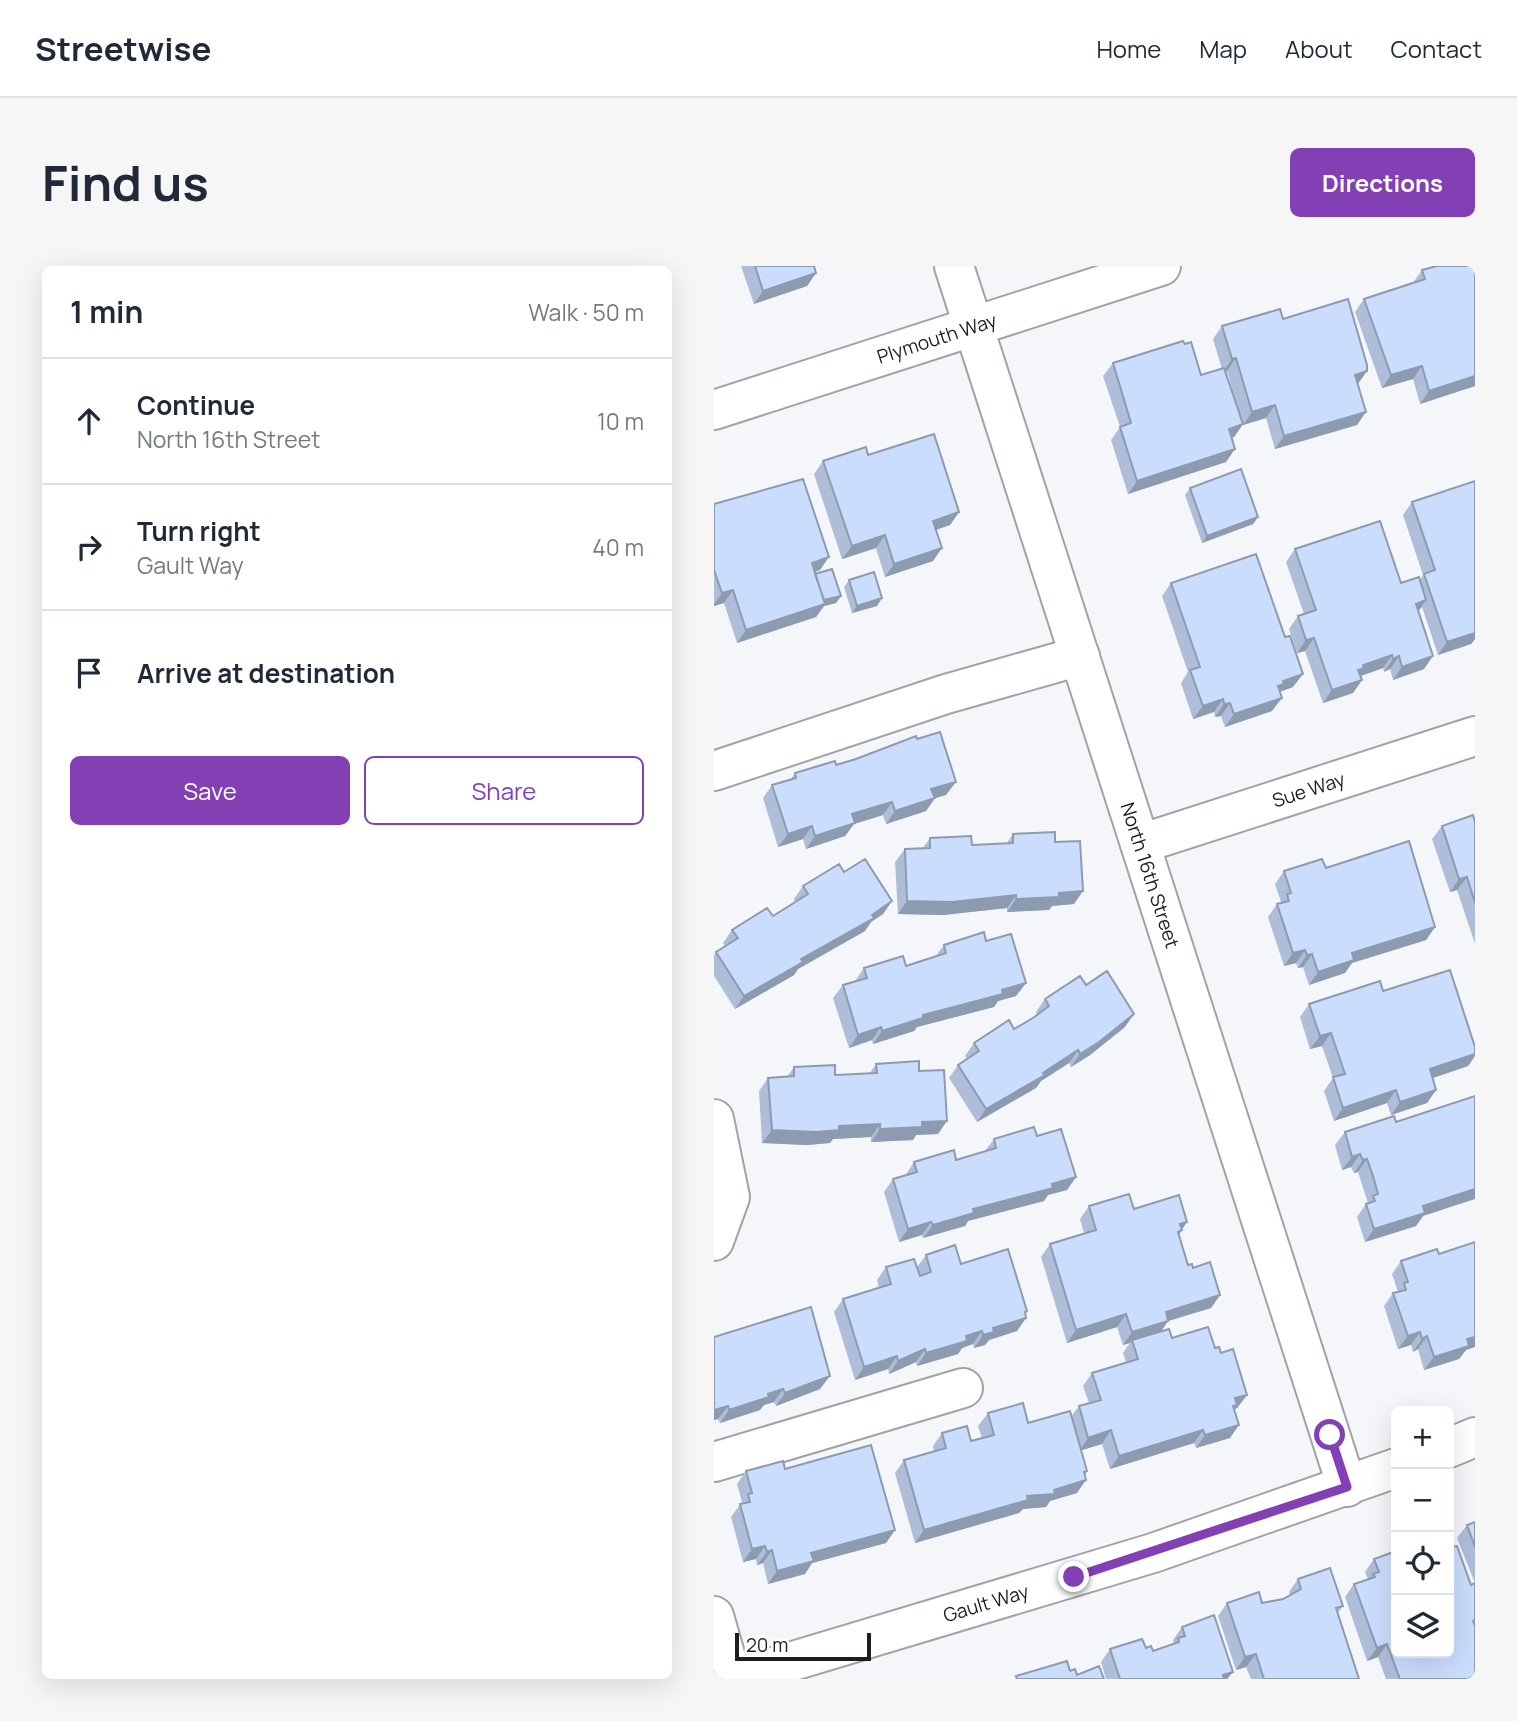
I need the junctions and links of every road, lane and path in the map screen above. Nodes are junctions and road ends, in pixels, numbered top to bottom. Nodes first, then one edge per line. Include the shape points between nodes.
1 (954, 266) edge
2 (1161, 266) edge
3 (974, 327) junction
4 (714, 410) edge
5 (1080, 656) junction
6 (1475, 736) edge
7 (714, 771) edge
8 (1140, 844) junction
9 (714, 1119) edge
10 (714, 1241) edge
11 (963, 1388) dead end
12 (1475, 1437) edge
13 (1454, 1446) edge
14 (714, 1462) edge
15 (1393, 1469) edge
16 (1347, 1487) junction
17 (714, 1616) edge
18 (733, 1679) edge

1 - 3 street, North 16th Street
2 - 3 street, Plymouth Way
3 - 4 street, Plymouth Way
3 - 5 street, North 16th Street
5 - 7 street via 946,694
5 - 8 street, North 16th Street
6 - 8 street, Sue Way
8 - 16 street, North 16th Street
9 - 10 street via 730,1197
11 - 14 street
12 - 13 street
15 - 16 street, Gault Way
16 - 18 street, Gault Way via 1153,1553
17 - 18 street

